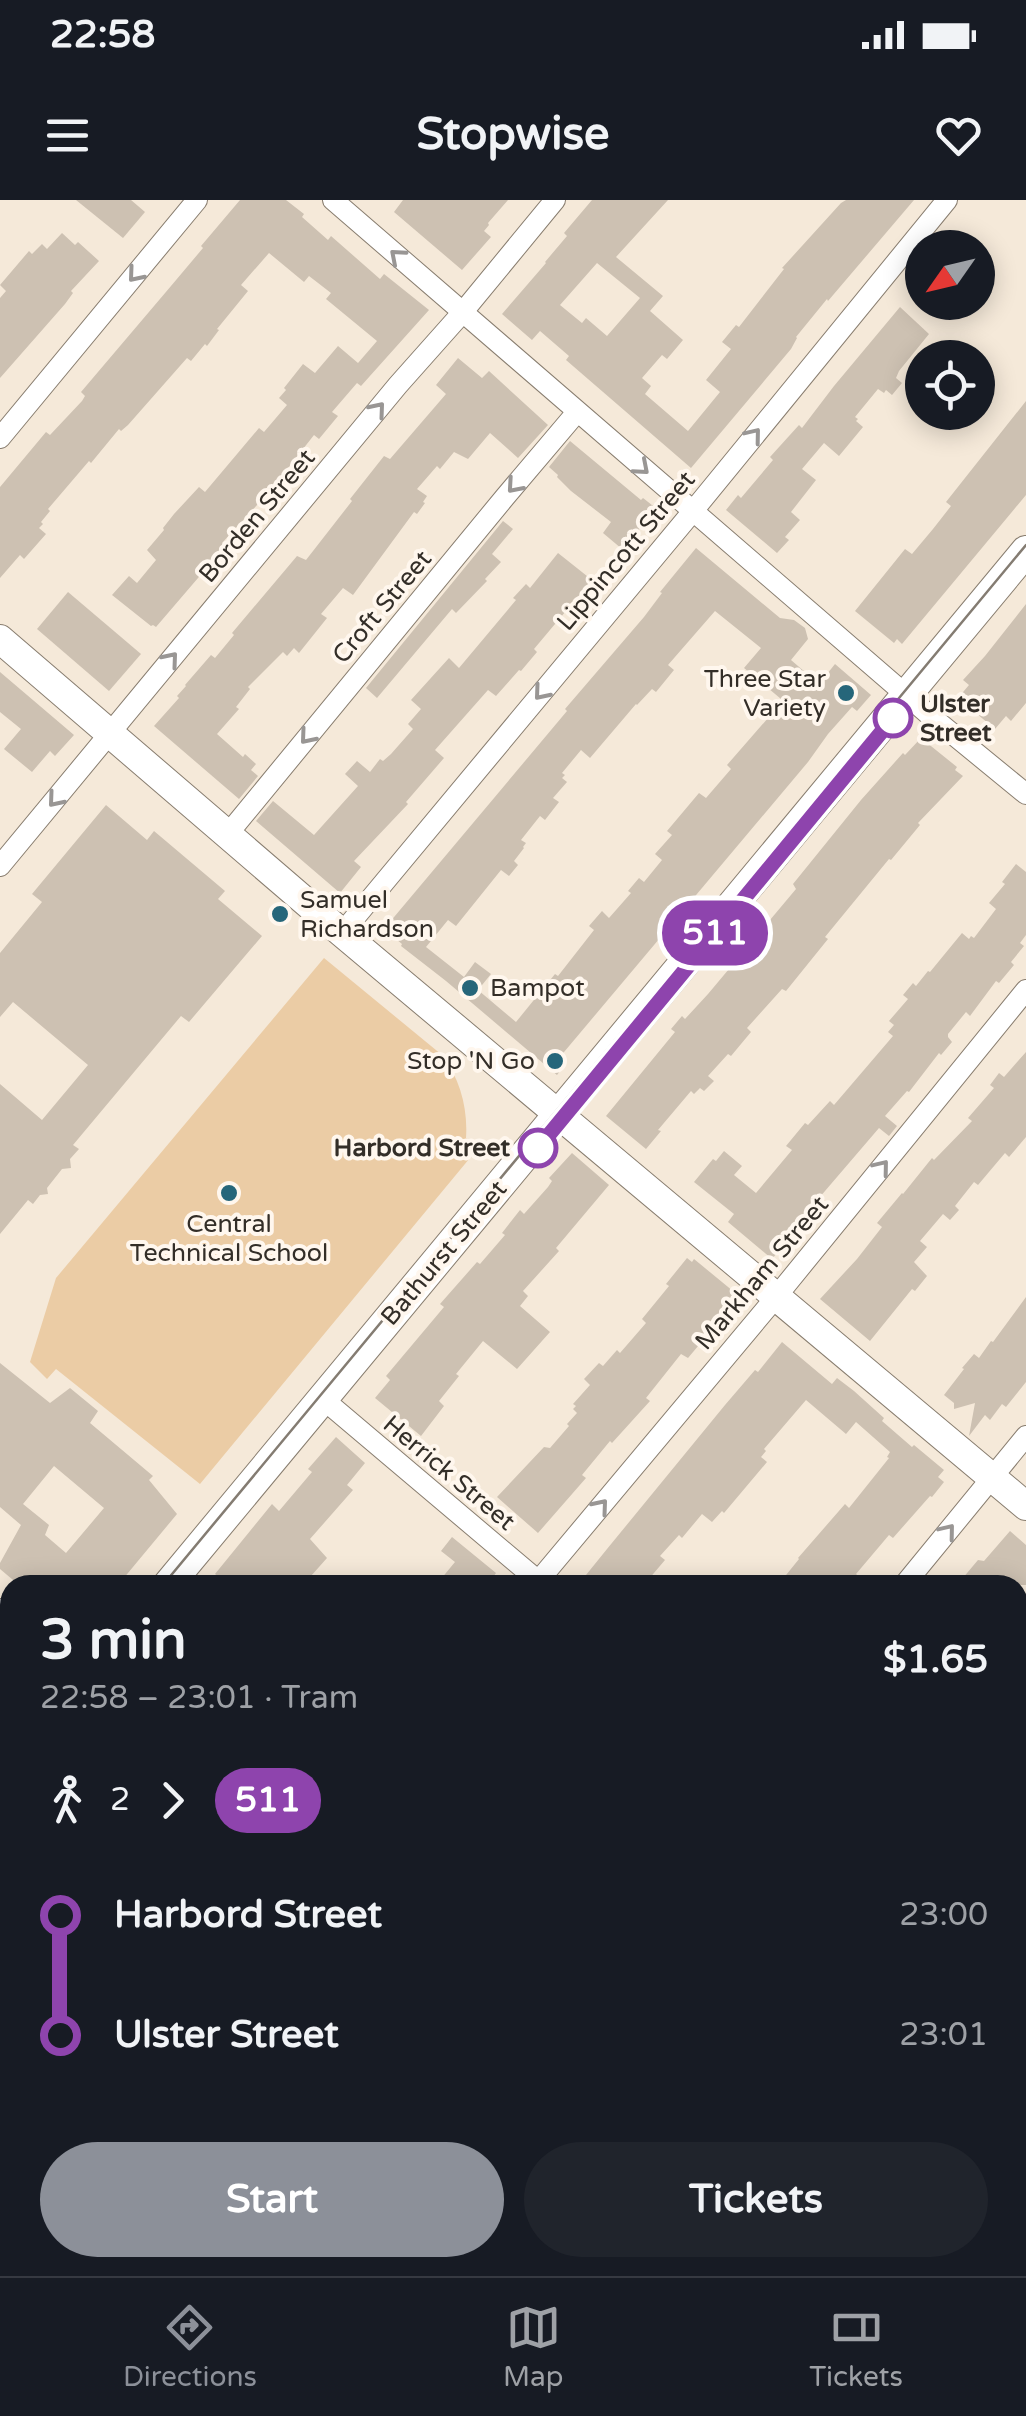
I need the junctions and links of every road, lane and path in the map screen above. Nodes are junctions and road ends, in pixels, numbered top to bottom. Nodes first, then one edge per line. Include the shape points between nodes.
1 (198, 200) edge
2 (333, 200) edge
3 (555, 200) edge
4 (948, 200) edge
5 (462, 313) junction
6 (577, 412) junction
7 (0, 438) edge
8 (693, 511) junction
9 (1026, 551) edge
10 (0, 639) edge
11 (907, 695) junction
12 (110, 735) junction
13 (1026, 794) edge
14 (226, 835) junction
15 (0, 866) edge
16 (342, 933) junction
17 (1026, 990) edge
18 (560, 1115) junction
19 (776, 1297) junction
20 (323, 1398) junction
21 (1026, 1436) edge
22 (992, 1478) junction
23 (1026, 1506) edge
24 (176, 1575) edge
25 (528, 1575) edge
26 (545, 1575) edge
27 (912, 1575) edge

1 -> 7 street
5 -> 2 street
3 - 5 street, Borden Street
8 -> 4 street, Lippincott Street
5 - 6 street
12 -> 5 street, Borden Street
6 -> 8 street
6 -> 14 street, Croft Street
8 - 11 street
8 -> 16 street, Lippincott Street
9 - 11 main road, Bathurst Street
10 - 12 street
11 - 13 street
11 - 18 main road, Bathurst Street
12 - 14 street
12 -> 15 street, Borden Street
14 - 16 street
16 - 18 street
19 -> 17 street, Markham Street
18 - 19 street
18 - 20 main road, Bathurst Street
19 - 22 street
26 -> 19 street, Markham Street
20 - 24 main road, Bathurst Street
20 - 25 street, Herrick Street
21 - 22 street
22 - 23 street
27 -> 22 street

